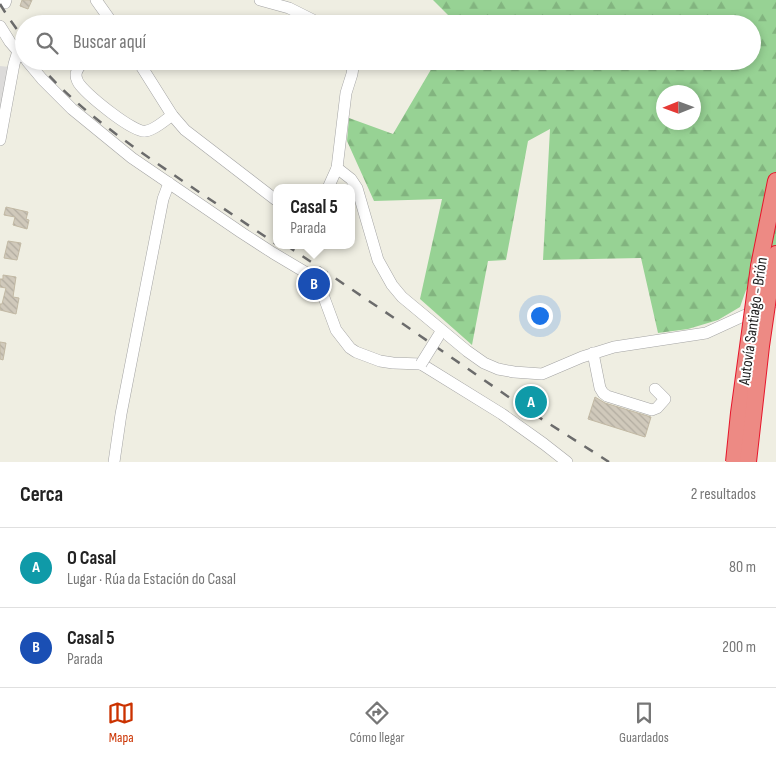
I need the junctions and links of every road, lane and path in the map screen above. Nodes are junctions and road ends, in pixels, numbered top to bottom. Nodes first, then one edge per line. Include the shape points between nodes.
1 (96, 0) edge
2 (260, 0) edge
3 (107, 15) edge
4 (303, 15) edge
5 (0, 26) edge
6 (15, 46) edge
7 (15, 63) edge
8 (34, 70) edge
9 (78, 70) edge
10 (144, 70) edge
11 (353, 70) edge
12 (4, 95) edge
13 (172, 115) junction
14 (0, 140) edge
15 (337, 168) junction
16 (776, 181) edge
17 (170, 183) junction
18 (330, 184) edge
19 (354, 184) edge
20 (355, 185) edge
21 (273, 198) edge
22 (769, 263) edge
23 (776, 301) edge
24 (441, 332) junction
25 (593, 353) junction
26 (420, 364) junction
27 (655, 389) dead end
28 (114, 462) edge
29 (567, 462) edge
30 (734, 462) edge
31 (748, 462) edge

1 - 3 street
2 - 4 street
5 - 6 street
7 - 12 street
8 - 17 street via 72,109 132,158
9 - 13 street via 80,86 140,131 149,131
10 - 13 street
11 - 15 street via 346,93
12 - 14 street
13 - 21 street via 192,135
15 - 18 street
15 - 19 street
16 - 22 highway, Autovía Santiago - Brión
17 - 26 street via 310,275 318,284 336,330 350,348 380,361
17 - 28 street via 163,199
20 - 24 street via 378,260 392,285
22 - 30 highway, Autovía Santiago - Brión, bridge via 739,413
22 - 31 highway, Autovía Santiago - Brión, bridge
23 - 25 street via 706,333
24 - 25 street via 484,363 514,372 542,374
24 - 26 street, bridge
25 - 27 street via 600,388 607,396 652,410 665,399
26 - 29 street via 502,414

